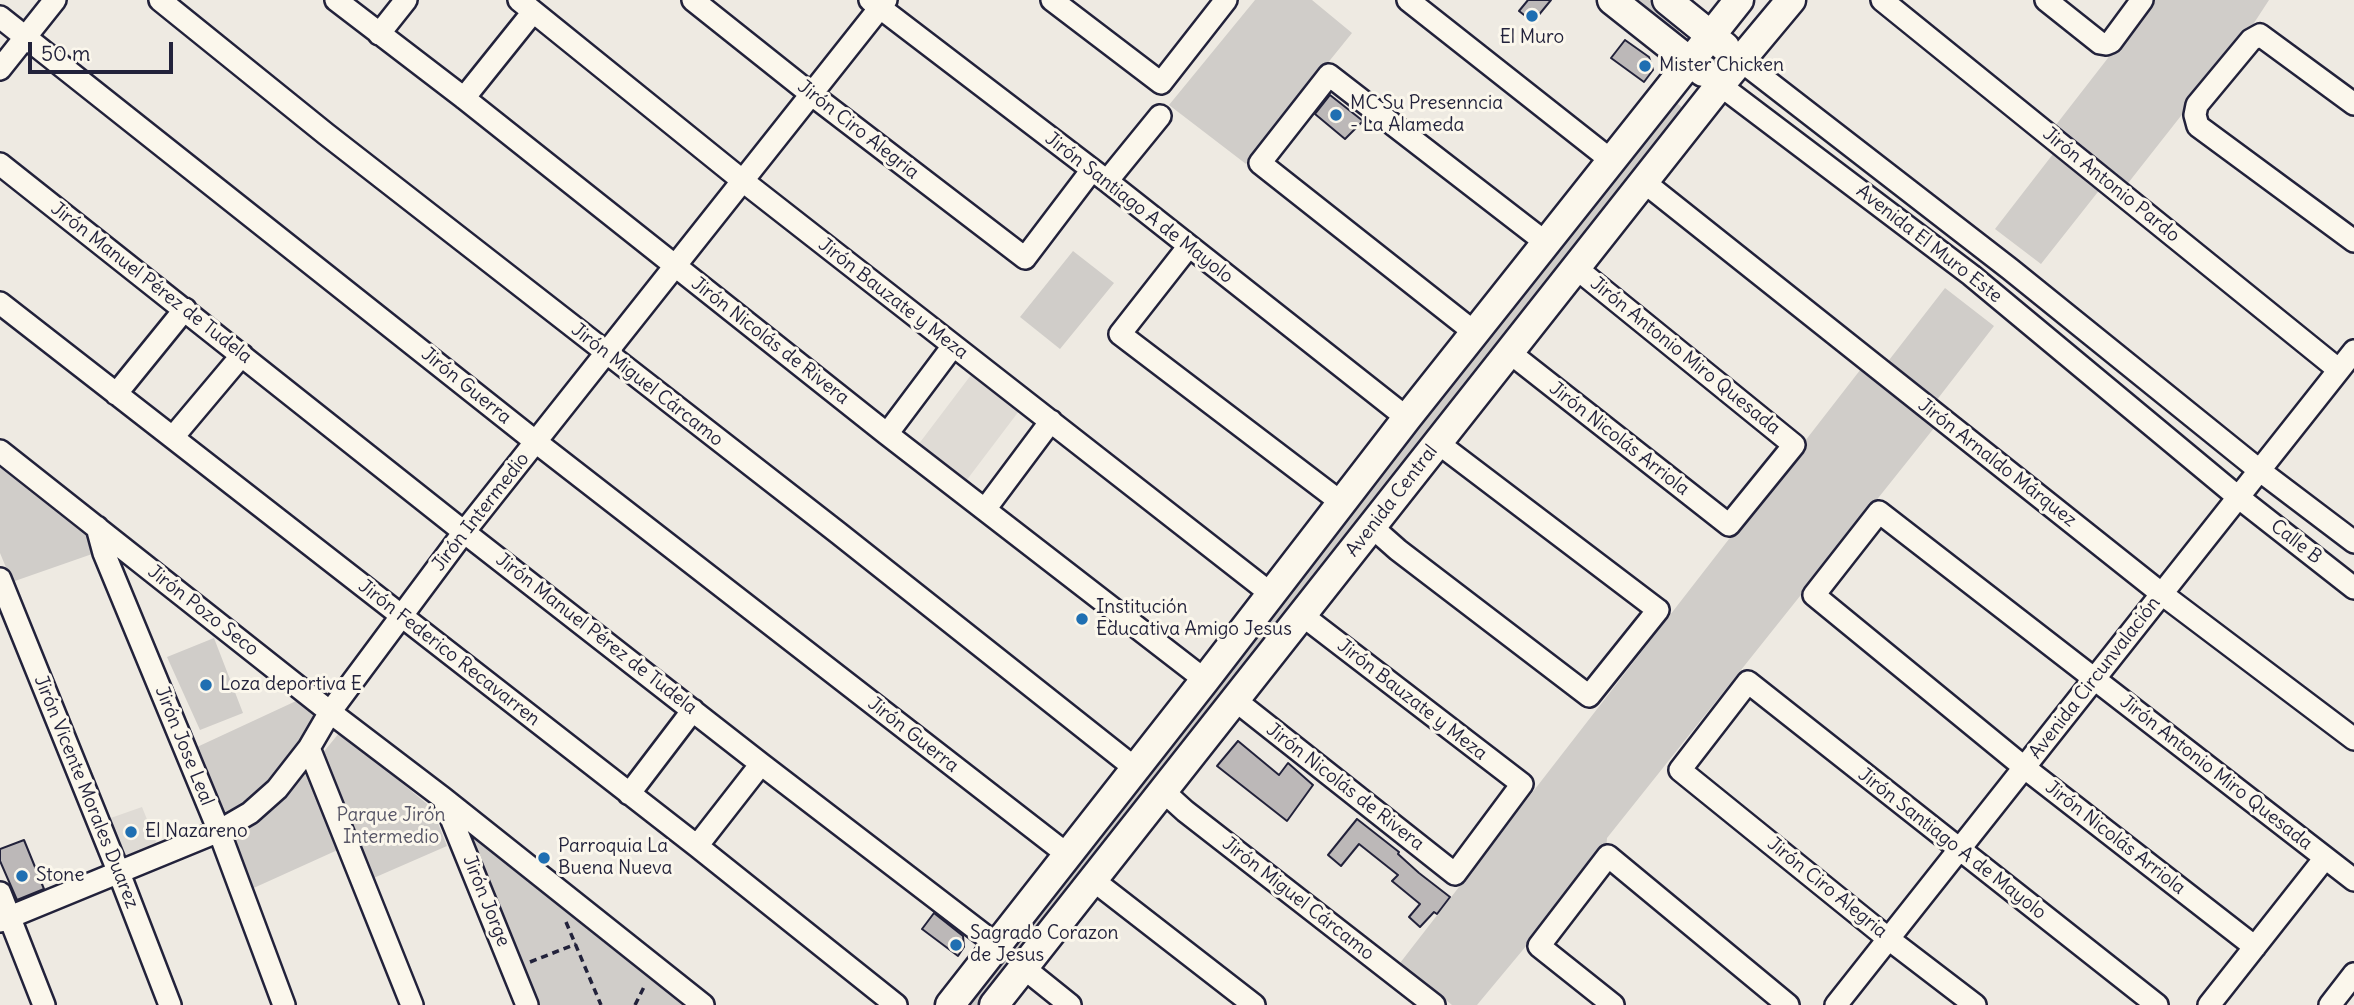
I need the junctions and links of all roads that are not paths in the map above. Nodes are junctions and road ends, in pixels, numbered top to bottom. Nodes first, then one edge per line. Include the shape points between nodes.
1 (55, 0) edge
2 (160, 0) edge
3 (336, 0) edge
4 (406, 0) edge
5 (693, 0) edge
6 (1052, 0) edge
7 (1227, 0) edge
8 (1408, 0) edge
9 (1612, 0) edge
10 (1667, 0) edge
11 (1739, 0) edge
12 (1791, 0) edge
13 (1882, 0) edge
14 (2046, 0) edge
15 (2143, 0) edge
16 (878, 3) edge
17 (526, 6) edge
18 (0, 17) edge
19 (379, 34) junction
20 (1711, 35) junction
21 (25, 37) junction
22 (1740, 60) junction
23 (1690, 62) junction
24 (0, 69) edge
25 (1720, 85) junction
26 (811, 94) junction
27 (464, 99) junction
28 (2354, 104) edge
29 (1160, 116) dead end
30 (1612, 161) junction
31 (0, 164) edge
32 (1099, 176) junction
33 (743, 181) junction
34 (1644, 182) junction
35 (2354, 241) edge
36 (1545, 242) junction
37 (1189, 246) junction
38 (2001, 262) junction
39 (675, 265) junction
40 (1576, 268) junction
41 (1982, 285) junction
42 (0, 303) edge
43 (186, 309) junction
44 (1474, 332) junction
45 (953, 346) junction
46 (2354, 351) edge
47 (1509, 352) junction
48 (605, 353) junction
49 (242, 355) junction
50 (2339, 370) junction
51 (116, 394) junction
52 (1407, 418) junction
53 (1051, 421) junction
54 (887, 434) junction
55 (173, 437) junction
56 (536, 442) junction
57 (1438, 443) junction
58 (0, 451) edge
59 (2259, 470) junction
60 (2238, 497) junction
61 (1342, 503) junction
62 (986, 508) junction
63 (1880, 512) joint
64 (1729, 525) joint
65 (97, 527) junction
66 (1372, 527) junction
67 (464, 532) junction
68 (2354, 542) edge
69 (0, 579) edge
70 (2354, 588) edge
71 (1270, 593) junction
72 (2162, 594) junction
73 (401, 615) junction
74 (1302, 615) junction
75 (2095, 679) junction
76 (1205, 680) junction
77 (1748, 682) joint
78 (1235, 700) junction
79 (693, 710) junction
80 (330, 712) junction
81 (2354, 739) edge
82 (309, 748) junction
83 (761, 764) junction
84 (2025, 768) junction
85 (1136, 769) junction
86 (1163, 791) junction
87 (629, 794) junction
88 (443, 798) junction
89 (219, 831) junction
90 (697, 846) junction
91 (1959, 850) junction
92 (1068, 855) junction
93 (2325, 858) junction
94 (120, 873) junction
95 (1455, 874) joint
96 (1093, 880) junction
97 (2354, 880) edge
98 (0, 893) edge
99 (5, 919) edge
100 (1890, 940) junction
101 (998, 945) junction
102 (2255, 947) junction
103 (1024, 968) junction
104 (2354, 974) edge
105 (44, 1005) edge
106 (170, 1005) edge
107 (284, 1005) edge
108 (412, 1005) edge
109 (527, 1005) edge
110 (703, 1005) edge
111 (896, 1005) edge
112 (950, 1005) edge
113 (994, 1005) edge
114 (1070, 1005) edge
115 (1254, 1005) edge
116 (1434, 1005) edge
117 (1612, 1005) edge
118 (1788, 1005) edge
119 (1836, 1005) edge
120 (1975, 1005) edge
121 (2157, 1005) edge
122 (2209, 1005) edge
123 (2330, 1005) edge

1 - 21 street
2 - 48 street, Jirón Miguel Cárcamo
3 - 19 street, Jirón Nicolás de Rivera
4 - 19 street
5 - 26 street, Jirón Ciro Alegria
6 - 7 street via 1161,83
8 - 30 street
9 - 23 main road, Avenida El Muro Este
10 - 20 main road, Avenida El Muro Este
11 - 20 main road, Avenida Central
12 - 22 main road, Avenida Central
13 - 50 street, Jirón Antonio Pardo
14 - 15 street via 2106,44
16 - 26 street, Jirón Intermedio
16 - 32 street, Jirón Santiago A de Mayolo
17 - 27 street
17 - 33 street, Jirón Bauzate y Meza
18 - 21 street, Jirón Guerra
19 - 27 street, Jirón Nicolás de Rivera
20 - 22 main road, Avenida El Muro Este
20 - 23 main road, Avenida Central
21 - 24 street
21 - 56 street, Jirón Guerra
22 - 25 main road, Avenida Central
22 - 38 street, Avenida El Muro Este
23 - 25 main road, Avenida El Muro Este
23 - 30 main road, Avenida Central
25 - 34 main road, Avenida Central
25 - 41 street, Avenida El Muro Este
26 - 32 street, Jirón Ciro Alegria via 1025,258
26 - 33 street, Jirón Intermedio
27 - 39 street, Jirón Nicolás de Rivera
28 - 35 street via 2260,35 2197,105 2195,116 2198,126
29 - 32 street
30 - 36 main road, Avenida Central
31 - 43 street, Jirón Manuel Pérez de Tudela
32 - 37 street, Jirón Santiago A de Mayolo
33 - 39 street, Jirón Intermedio
33 - 45 street, Jirón Bauzate y Meza
34 - 40 main road, Avenida Central
34 - 72 street, Jirón Arnaldo Márquez
36 - 44 main road, Avenida Central
36 - 44 street via 1329,75 1260,163
37 - 52 street, Jirón Santiago A de Mayolo
37 - 61 street via 1120,334
38 - 41 street
38 - 59 street, Avenida El Muro Este
39 - 48 street, Jirón Intermedio
39 - 54 street, Jirón Nicolás de Rivera
40 - 47 main road, Avenida Central
40 - 64 street, Jirón Antonio Miro Quesada via 1794,445
41 - 60 street, Avenida El Muro Este
42 - 51 street, Jirón Federico Recavarren
43 - 49 street, Jirón Manuel Pérez de Tudela
43 - 51 street
44 - 52 main road, Avenida Central
45 - 53 street, Jirón Bauzate y Meza
45 - 54 street
46 - 50 street, Avenida Circunvalación
47 - 57 main road, Avenida Central
47 - 64 street, Jirón Nicolás Arriola
48 - 56 street, Jirón Intermedio
48 - 85 street, Jirón Miguel Cárcamo
49 - 55 street
49 - 67 street, Jirón Manuel Pérez de Tudela
50 - 59 street, Avenida Circunvalación
51 - 55 street, Jirón Federico Recavarren
52 - 61 main road, Avenida Central
53 - 62 street
53 - 71 street, Jirón Bauzate y Meza
54 - 62 street, Jirón Nicolás de Rivera
55 - 73 street, Jirón Federico Recavarren
56 - 67 street, Jirón Intermedio
56 - 92 street, Jirón Guerra
57 - 66 main road, Avenida Central
57 - 66 street via 1658,610 1589,696
58 - 65 street, Jirón Pozo Seco
59 - 60 street, Avenida Circunvalación
59 - 68 street, Calle B
60 - 70 street, Calle B
60 - 72 street, Avenida Circunvalación
61 - 71 main road, Avenida Central
62 - 76 street, Jirón Nicolás de Rivera
63 - 75 street, Jirón Antonio Miro Quesada
63 - 84 street, Jirón Nicolás Arriola via 1814,595
65 - 80 street, Jirón Pozo Seco
65 - 89 street, Jirón Jose Leal
66 - 74 main road, Avenida Central
67 - 73 street, Jirón Intermedio
67 - 79 street, Jirón Manuel Pérez de Tudela
69 - 94 street, Jirón Vicente Morales Duarez
71 - 76 main road, Avenida Central
72 - 75 street, Avenida Circunvalación
72 - 81 street, Jirón Arnaldo Márquez
73 - 80 street, Jirón Intermedio
73 - 87 street, Jirón Federico Recavarren
74 - 78 main road, Avenida Central
74 - 95 street, Jirón Bauzate y Meza via 1522,784
75 - 84 street, Avenida Circunvalación
75 - 93 street, Jirón Antonio Miro Quesada
76 - 85 main road, Avenida Central
77 - 91 street, Jirón Santiago A de Mayolo
77 - 100 street, Jirón Ciro Alegria via 1680,770
78 - 86 main road, Avenida Central
78 - 95 street, Jirón Nicolás de Rivera
79 - 83 street, Jirón Manuel Pérez de Tudela
79 - 87 street
80 - 82 street, Jirón Intermedio
80 - 88 street, Jirón Pozo Seco
82 - 89 street, Jirón Intermedio via 277,789 250,813
82 - 108 street
83 - 90 street
83 - 101 street, Jirón Manuel Pérez de Tudela
84 - 91 street, Avenida Circunvalación
84 - 102 street, Jirón Nicolás Arriola
85 - 92 main road, Avenida Central
86 - 96 main road, Avenida Central
86 - 116 street, Jirón Miguel Cárcamo
87 - 90 street, Jirón Federico Recavarren
88 - 109 street, Jirón Jorge
88 - 110 street, Jirón Pozo Seco
89 - 94 street, Jirón Intermedio
89 - 107 street, Jirón Jose Leal
90 - 111 street, Jirón Federico Recavarren
91 - 100 street, Avenida Circunvalación
91 - 121 street, Jirón Santiago A de Mayolo
92 - 101 main road, Avenida Central
93 - 97 street, Jirón Antonio Miro Quesada
93 - 102 street
94 - 99 street, Jirón Intermedio
94 - 106 street, Jirón Vicente Morales Duarez
96 - 103 main road, Avenida Central
96 - 115 street
98 - 99 street
99 - 105 street
100 - 119 street, Avenida Circunvalación
100 - 120 street, Jirón Ciro Alegria
101 - 112 main road, Avenida Central
102 - 122 street
103 - 113 main road, Avenida Central
103 - 114 street
104 - 123 street
117 - 118 street via 1539,946 1608,856

